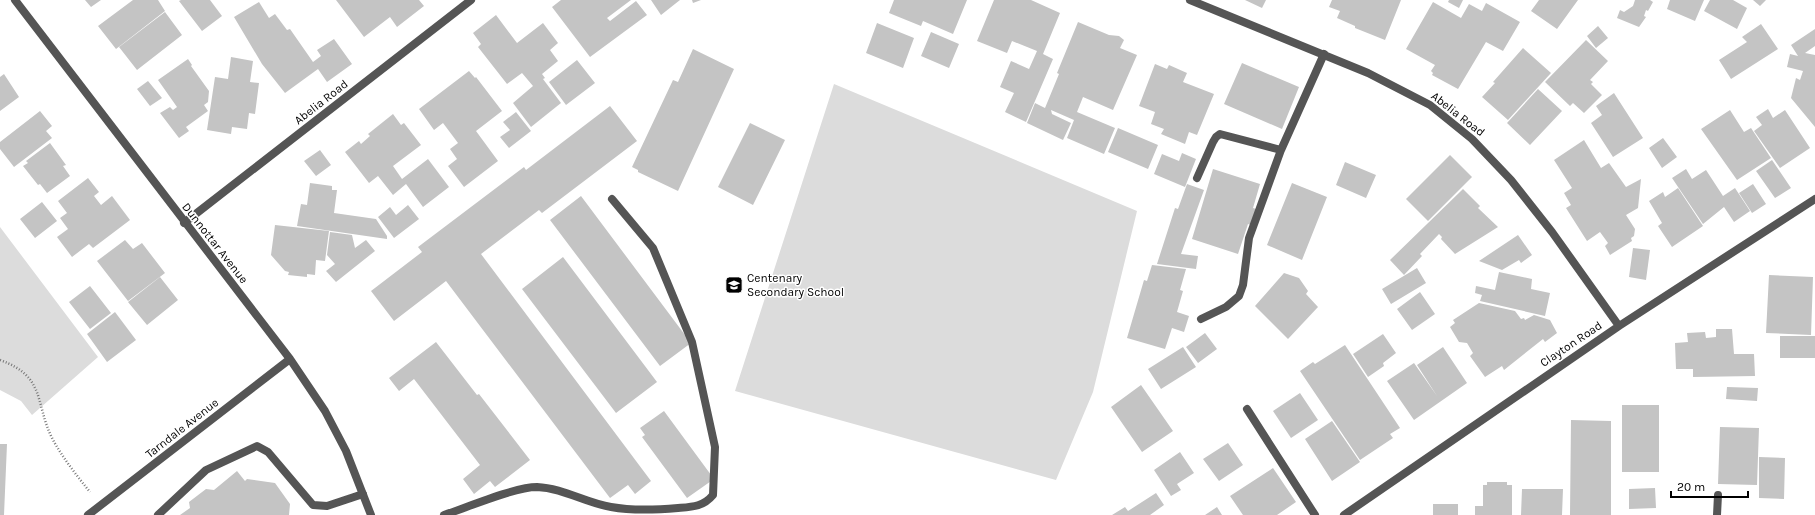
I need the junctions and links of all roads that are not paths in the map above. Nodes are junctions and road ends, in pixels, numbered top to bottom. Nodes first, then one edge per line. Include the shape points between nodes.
1 (14, 0) edge
2 (471, 0) edge
3 (1190, 0) edge
4 (1324, 54) junction
5 (1280, 150) junction
6 (1197, 178) dead end
7 (612, 199) dead end
8 (1815, 199) edge
9 (184, 223) junction
10 (1201, 319) dead end
11 (1619, 326) junction
12 (290, 359) junction
13 (1247, 409) dead end
14 (363, 494) junction
15 (1718, 495) dead end
16 (88, 515) edge
17 (158, 515) edge
18 (371, 515) edge
19 (444, 515) edge
20 (1315, 515) edge
21 (1344, 515) edge
22 (1717, 515) edge

1 - 9 street, Dunnottar Avenue
2 - 9 street, Abelia Road
3 - 4 street, Abelia Road
4 - 5 street
4 - 11 street, Abelia Road via 1430,105 1472,139 1511,180 1552,232
5 - 6 street via 1220,134 1213,142
5 - 10 street via 1249,238 1243,285 1239,296 1226,307
7 - 19 street via 653,248 692,342 715,447 713,495 700,506 644,511 610,507 538,487 523,489
8 - 11 street, Clayton Road
9 - 12 street, Dunnottar Avenue
11 - 21 street, Clayton Road
12 - 14 street, Dunnottar Avenue via 325,412
12 - 16 street, Tarndale Avenue
13 - 20 street
14 - 17 street via 327,506 313,505 268,452 257,446 206,470
14 - 18 street, Dunnottar Avenue
15 - 22 street

